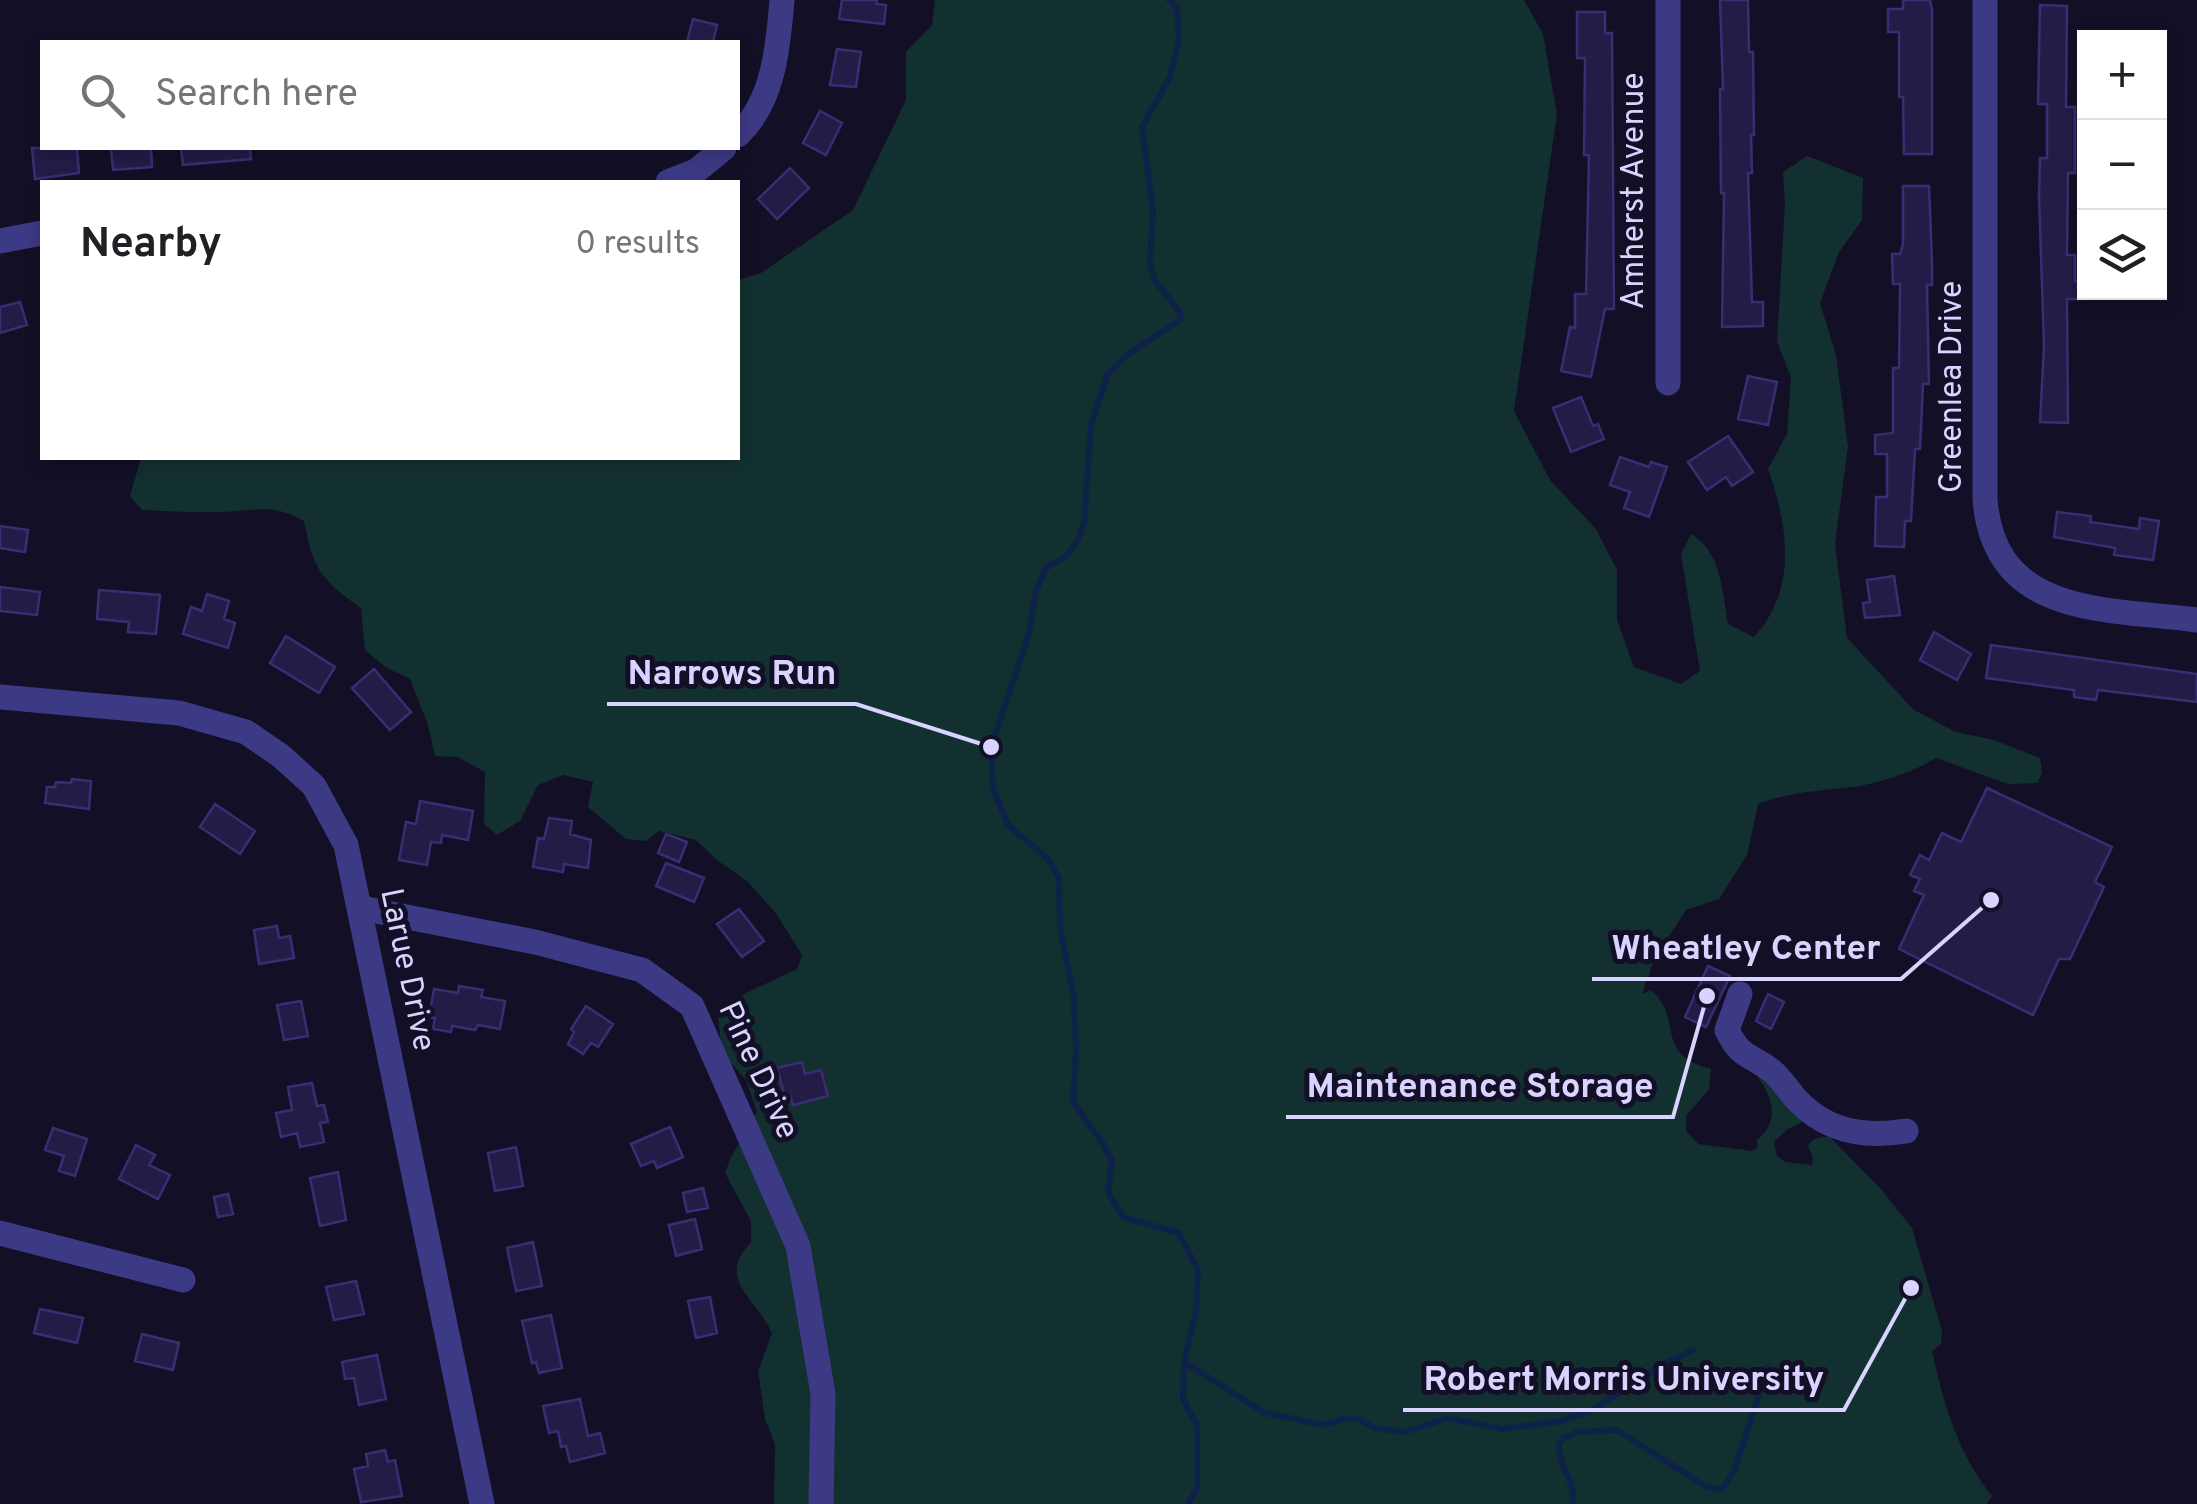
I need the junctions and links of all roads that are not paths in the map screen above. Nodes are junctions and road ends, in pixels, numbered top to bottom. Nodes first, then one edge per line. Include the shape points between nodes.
1 (782, 0) edge
2 (1668, 0) edge
3 (1984, 0) edge
4 (740, 133) edge
5 (721, 150) edge
6 (673, 180) edge
7 (40, 233) edge
8 (0, 241) edge
9 (1668, 382) dead end
10 (2197, 620) edge
11 (0, 697) edge
12 (360, 908) junction
13 (1740, 994) dead end
14 (1906, 1132) dead end
15 (0, 1233) edge
16 (183, 1280) dead end
17 (482, 1504) edge
18 (821, 1504) edge

1 - 4 street via 766,90
2 - 9 street, Amherst Avenue
3 - 10 street, Greenlea Drive via 1985,499 1991,535 2021,580 2054,599
5 - 6 street
7 - 8 street
11 - 12 street, Larue Drive via 179,713 246,732 314,786 346,845
12 - 17 street, Larue Drive
12 - 18 street, Pine Drive via 642,970 692,1006 798,1246 823,1394
13 - 14 street via 1727,1030 1737,1050 1774,1072 1823,1123 1878,1136
15 - 16 street

